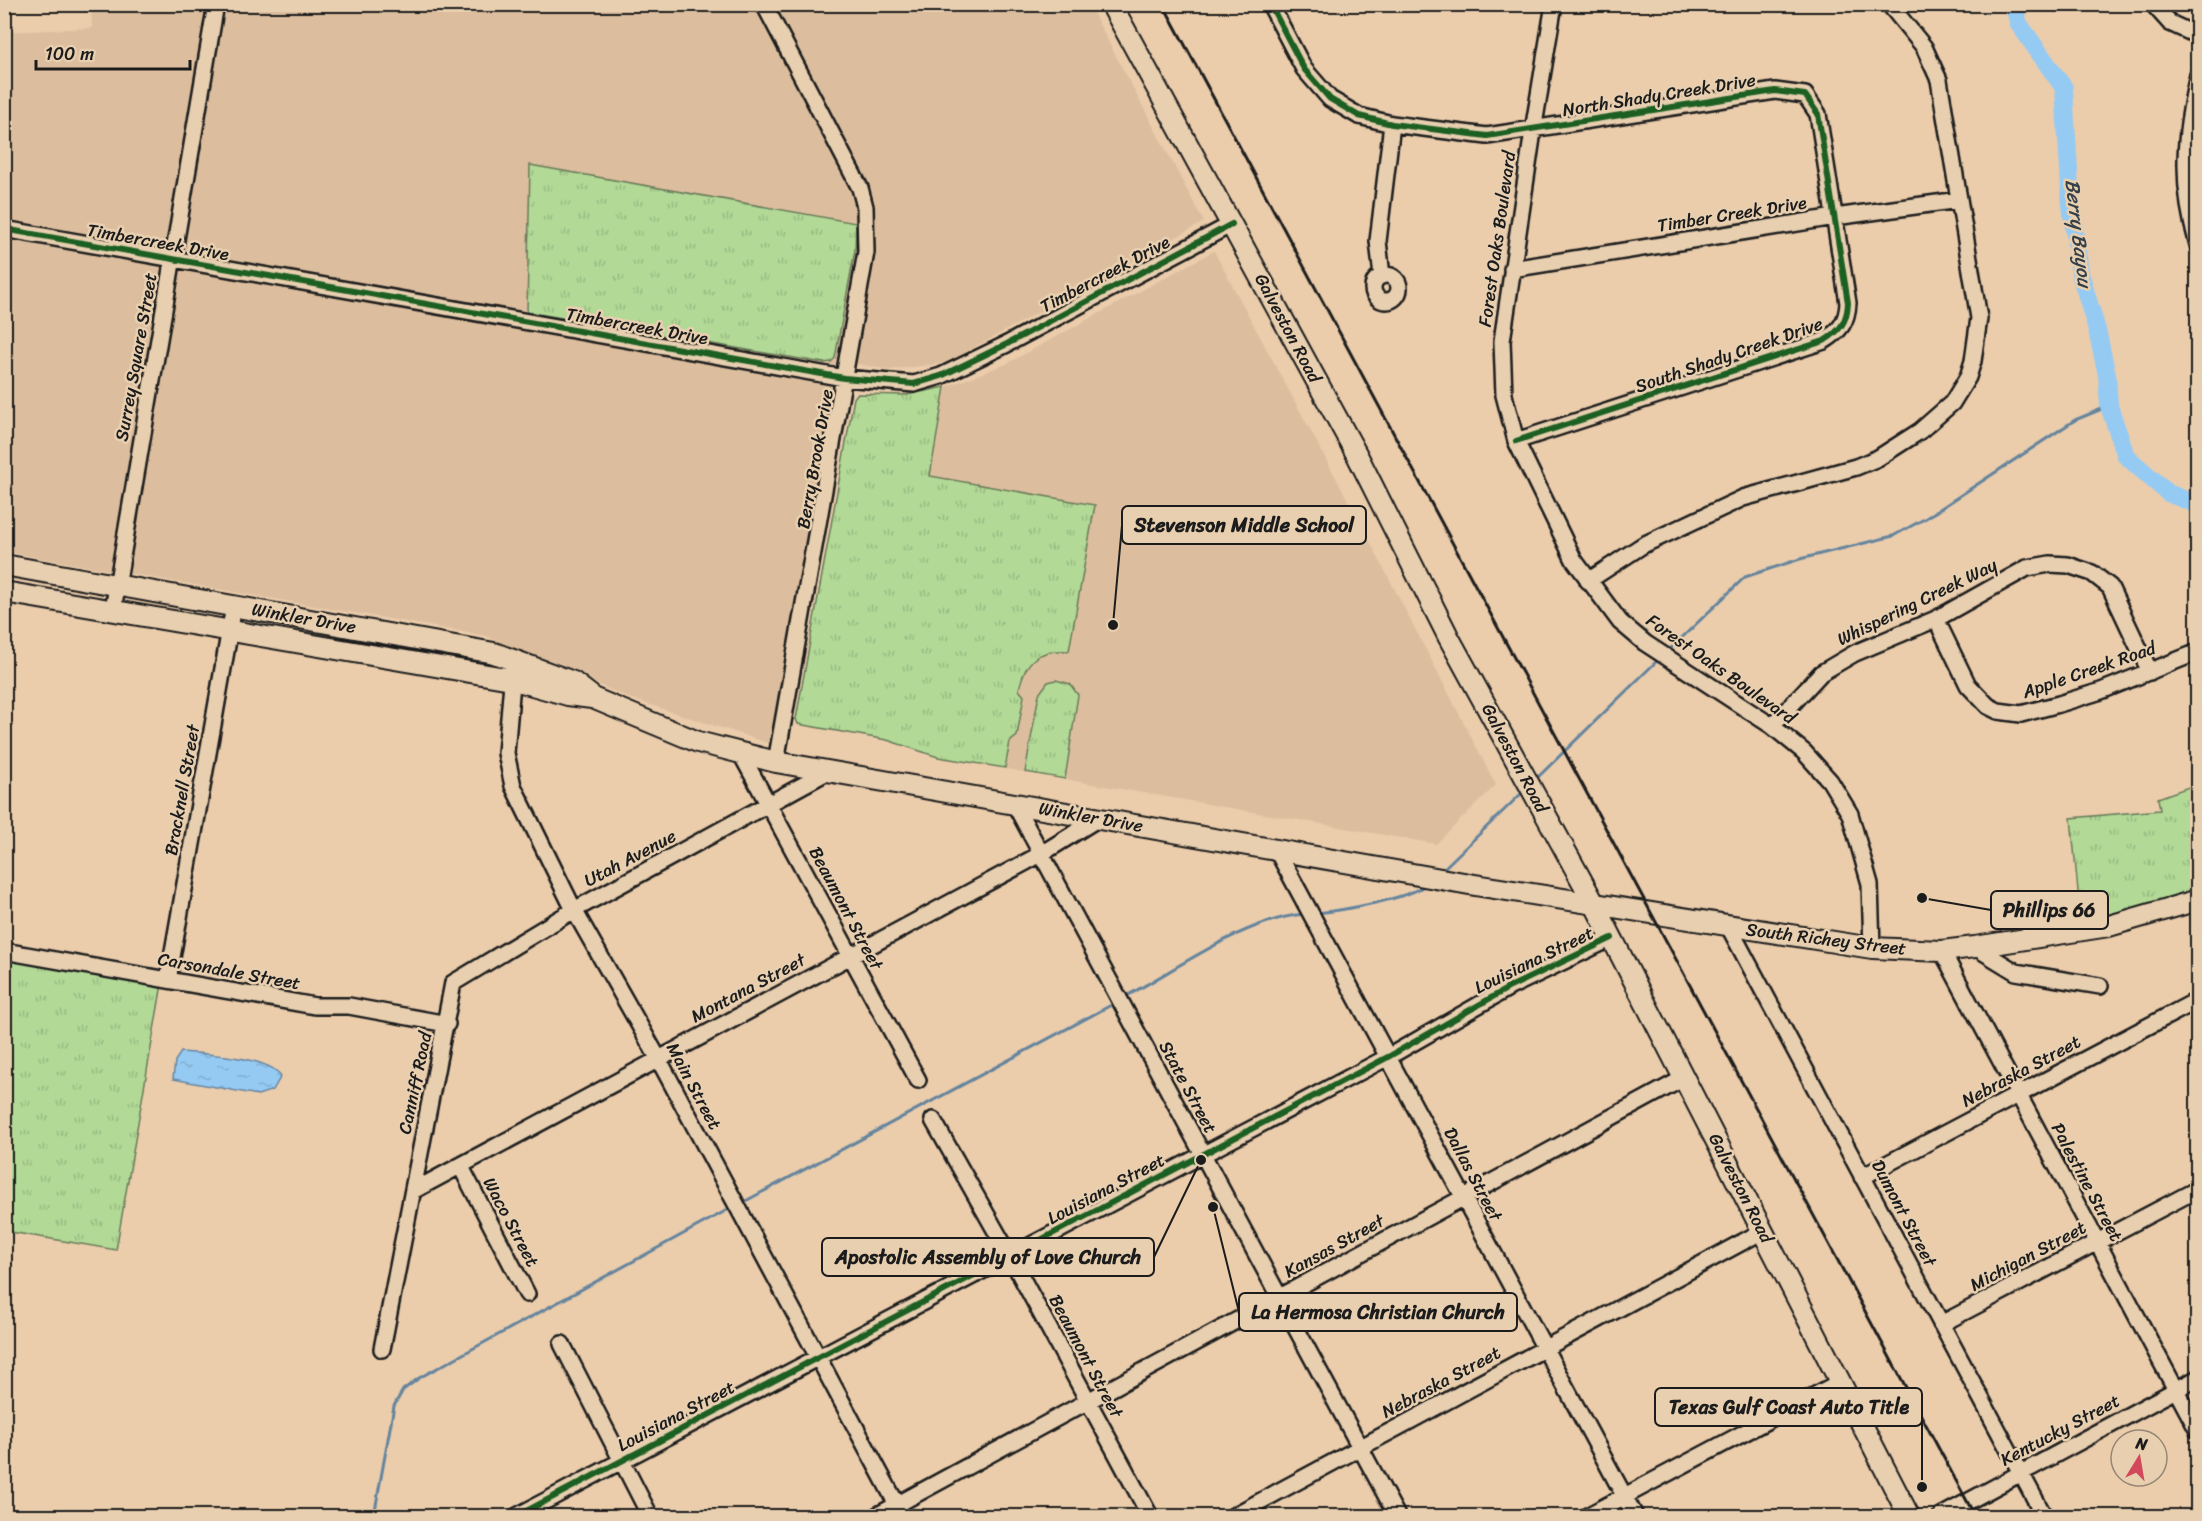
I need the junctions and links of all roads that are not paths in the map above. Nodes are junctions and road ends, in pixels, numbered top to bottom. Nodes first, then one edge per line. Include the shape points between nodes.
1 (216, 4) edge
2 (764, 4) edge
3 (1111, 4) edge
4 (1270, 4) edge
5 (1554, 4) edge
6 (1889, 4) edge
7 (2153, 4) edge
8 (2198, 36) edge
9 (2198, 75) edge
10 (1392, 124) junction
11 (1533, 131) junction
12 (1959, 200) junction
13 (1835, 217) junction
14 (2194, 217) edge
15 (1232, 224) junction
16 (4, 229) edge
17 (2198, 246) edge
18 (172, 260) junction
19 (1512, 269) junction
20 (1382, 276) dead end
21 (844, 378) junction
22 (1516, 441) junction
23 (4, 565) edge
24 (1588, 581) junction
25 (117, 585) junction
26 (4, 592) edge
27 (234, 606) junction
28 (113, 610) junction
29 (1936, 619) junction
30 (230, 631) junction
31 (2198, 652) edge
32 (515, 659) junction
33 (2150, 672) junction
34 (511, 679) junction
35 (595, 699) junction
36 (1772, 726) junction
37 (741, 754) junction
38 (776, 762) junction
39 (827, 772) junction
40 (1014, 803) junction
41 (770, 806) junction
42 (1099, 818) junction
43 (1276, 849) junction
44 (1041, 854) junction
45 (2198, 900) edge
46 (1595, 905) junction
47 (574, 910) junction
48 (1729, 927) junction
49 (1612, 938) junction
50 (1975, 947) junction
51 (1872, 948) junction
52 (4, 951) edge
53 (1942, 951) junction
54 (849, 956) junction
55 (168, 980) junction
56 (453, 983) joint
57 (2100, 986) dead end
58 (2198, 1000) edge
59 (447, 1024) junction
60 (1388, 1057) junction
61 (658, 1058) junction
62 (1684, 1078) junction
63 (918, 1080) dead end
64 (2018, 1094) junction
65 (933, 1120) dead end
66 (1202, 1155) junction
67 (461, 1167) junction
68 (1862, 1177) junction
69 (2198, 1189) edge
70 (413, 1191) junction
71 (1464, 1198) junction
72 (1763, 1232) junction
73 (2097, 1242) junction
74 (1010, 1256) junction
75 (527, 1294) dead end
76 (1279, 1298) junction
77 (1941, 1324) junction
78 (562, 1344) dead end
79 (1545, 1348) junction
80 (382, 1349) dead end
81 (818, 1358) junction
82 (2198, 1378) edge
83 (1840, 1382) junction
84 (2176, 1390) junction
85 (1088, 1401) junction
86 (2198, 1431) edge
87 (1360, 1448) junction
88 (620, 1462) junction
89 (2021, 1474) junction
90 (1625, 1497) junction
91 (900, 1511) edge
92 (517, 1516) edge
93 (650, 1516) edge
94 (876, 1516) edge
95 (1150, 1516) edge
96 (1233, 1516) edge
97 (1396, 1516) edge
98 (1587, 1516) edge
99 (1635, 1516) edge
100 (1909, 1516) edge
101 (1941, 1516) edge
102 (2044, 1516) edge

1 - 18 street, Surrey Square Street
2 - 21 street, Berry Brook Drive via 860,188 865,207 866,252
3 - 15 main road, Galveston Road
4 - 10 street, North Shady Creek Drive via 1304,69 1330,99 1359,116
5 - 11 street, Forest Oaks Boulevard
6 - 12 street via 1924,47 1939,80
7 - 8 street via 2170,23
9 - 14 street via 2184,163
10 - 11 street, North Shady Creek Drive via 1487,136
10 - 20 street via 1377,241
11 - 13 street, North Shady Creek Drive via 1775,91 1804,95 1818,114
11 - 19 street, Forest Oaks Boulevard
12 - 13 street, Timber Creek Drive
12 - 24 street via 1979,318 1968,377 1943,414 1878,458 1743,498 1643,545
13 - 19 street, Timber Creek Drive
13 - 22 street, South Shady Creek Drive via 1848,303 1837,333 1824,341
14 - 17 street
15 - 21 street, Timbercreek Drive via 941,375 914,384
15 - 46 main road, Galveston Road
16 - 18 street, Timbercreek Drive
18 - 21 street, Timbercreek Drive
18 - 25 street, Surrey Square Street
19 - 22 street, Forest Oaks Boulevard via 1502,370
21 - 38 street, Berry Brook Drive
22 - 24 street, Forest Oaks Boulevard
23 - 25 main road, Winkler Drive
24 - 36 street, Forest Oaks Boulevard via 1620,622 1645,643
25 - 27 main road, Winkler Drive
25 - 28 street, Surrey Square Street
26 - 28 main road, Winkler Drive
27 - 30 street, Bracknell Street
27 - 32 main road, Winkler Drive via 469,647
28 - 30 main road, Winkler Drive
29 - 33 street, Apple Creek Road via 1968,685 1998,711 2021,714
29 - 33 street, Whispering Creek Way via 2027,568 2068,565 2092,573 2110,588
29 - 36 street, Whispering Creek Way via 1855,653 1821,673
30 - 34 main road, Winkler Drive
30 - 55 street, Bracknell Street
31 - 33 street, Apple Creek Road
32 - 34 street, Main Street
32 - 35 main road, Winkler Drive via 573,682
34 - 35 main road, Winkler Drive
34 - 47 street, Main Street via 508,768 513,786
35 - 37 main road, Winkler Drive via 698,742
36 - 51 street, Forest Oaks Boulevard via 1804,752 1830,782 1850,814 1870,884
37 - 38 main road, Winkler Drive
37 - 41 street, Beaumont Street
38 - 39 main road, Winkler Drive
39 - 40 main road, Winkler Drive
39 - 41 street, Utah Avenue
40 - 42 main road, Winkler Drive
40 - 44 street, State Street
41 - 47 street, Utah Avenue
41 - 54 street, Beaumont Street
42 - 43 main road, Winkler Drive
42 - 44 street, Montana Street
43 - 46 main road, Winkler Drive
43 - 60 street, Dallas Street
44 - 54 street, Montana Street
44 - 66 street, State Street
45 - 50 main road, South Richey Street via 2109,926
46 - 48 main road, South Richey Street
46 - 49 main road, Galveston Road
47 - 56 street, Utah Avenue
47 - 61 street, Main Street
48 - 51 main road, South Richey Street
48 - 68 street, Dumont Street
49 - 60 street, Louisiana Street via 1499,992
49 - 62 main road, Galveston Road
50 - 53 main road, South Richey Street
50 - 57 street via 2016,972
51 - 53 main road, South Richey Street
52 - 55 street, Carsondale Street
53 - 64 street, Palestine Street
54 - 61 street, Montana Street
54 - 63 street, Beaumont Street
55 - 59 street, Carsondale Street
56 - 59 street, Canniff Road
58 - 64 street, Nebraska Street
59 - 70 street, Canniff Road
60 - 66 street, Louisiana Street
60 - 71 street, Dallas Street
61 - 67 street, Montana Street
61 - 81 street, Main Street
62 - 71 street, Kansas Street
62 - 72 main road, Galveston Road
64 - 68 street, Nebraska Street
64 - 73 street, Palestine Street
65 - 74 street, Beaumont Street
66 - 74 street, Louisiana Street
66 - 76 street, State Street
67 - 70 street, Montana Street
67 - 75 street, Waco Street
68 - 77 street, Dumont Street
69 - 73 street, Michigan Street
70 - 80 street, Canniff Road
71 - 76 street, Kansas Street
71 - 79 street, Dallas Street
72 - 79 street, Nebraska Street
72 - 83 main road, Galveston Road
73 - 77 street, Michigan Street
73 - 84 street, Palestine Street
74 - 81 street, Louisiana Street
74 - 85 street, Beaumont Street
76 - 85 street, Kansas Street
76 - 87 street, State Street
77 - 89 street, Dumont Street
78 - 88 street
79 - 87 street, Nebraska Street
79 - 90 street, Dallas Street
81 - 88 street, Louisiana Street
81 - 91 street, Main Street
82 - 84 street, Kentucky Street
83 - 90 street
83 - 100 main road, Galveston Road
84 - 86 street, Palestine Street
84 - 89 street, Kentucky Street
85 - 91 street, Kansas Street
85 - 95 street, Beaumont Street
87 - 96 street, Nebraska Street
87 - 97 street, State Street
88 - 92 street, Louisiana Street
88 - 93 street
89 - 101 street, Kentucky Street
89 - 102 street, Dumont Street
90 - 98 street
90 - 99 street, Dallas Street
91 - 94 street, Kansas Street

